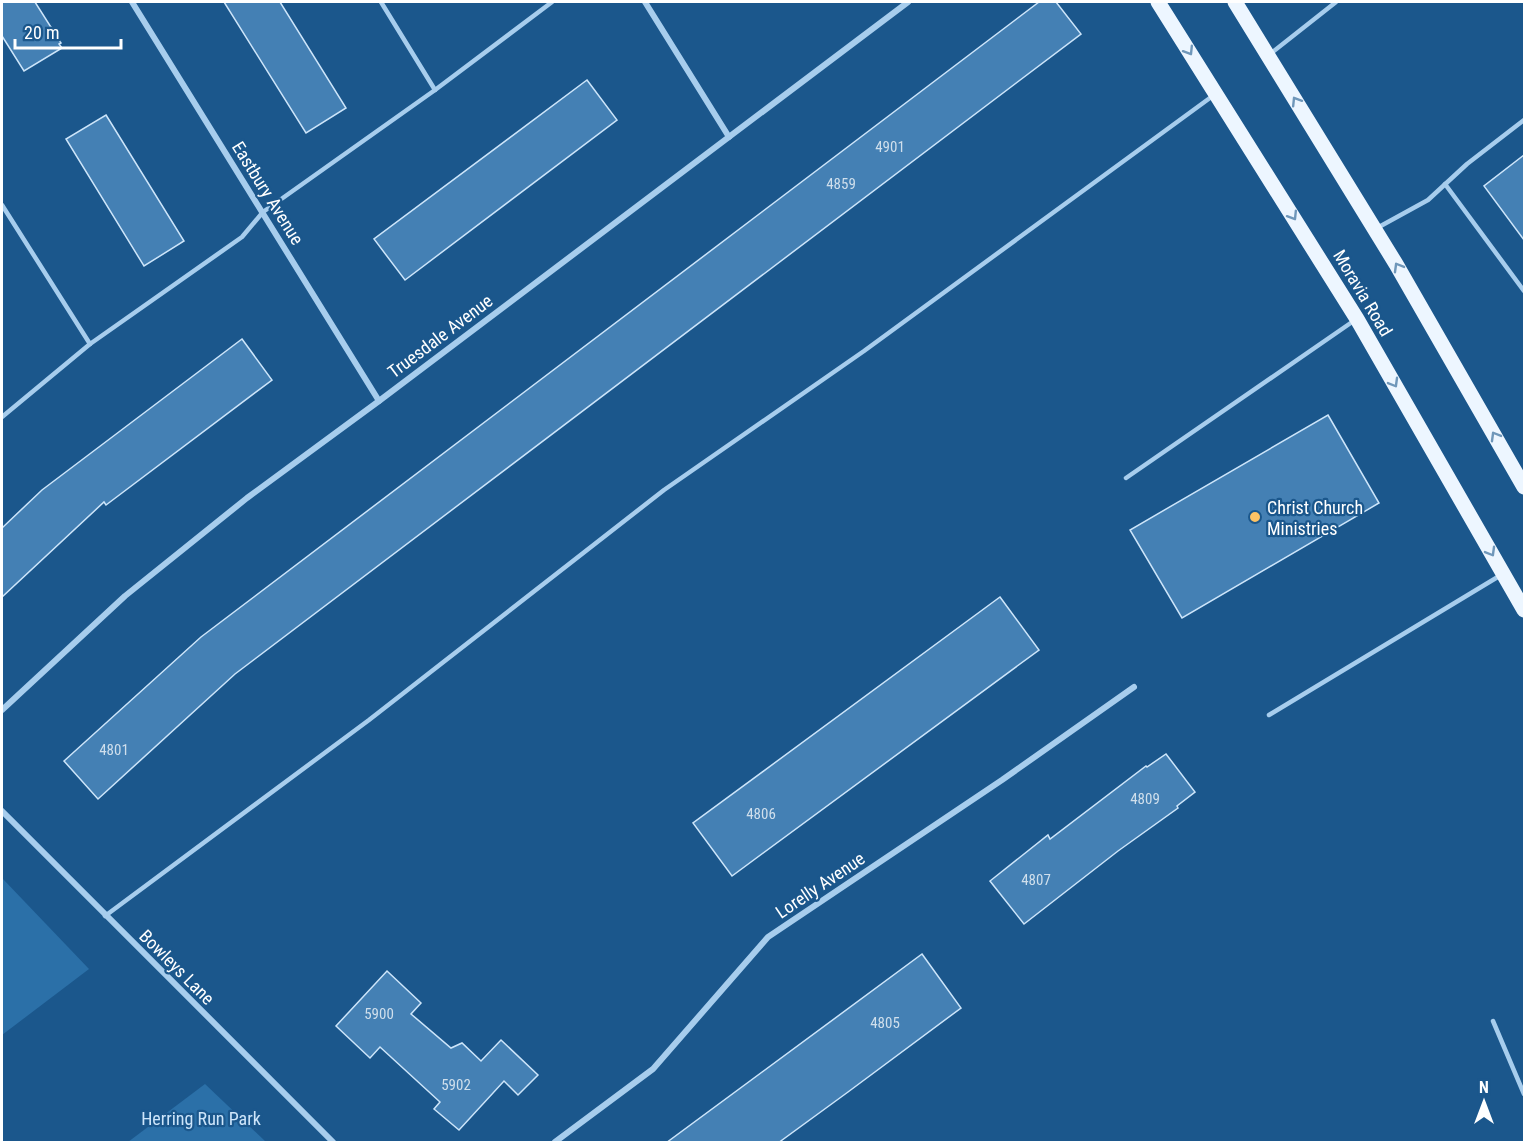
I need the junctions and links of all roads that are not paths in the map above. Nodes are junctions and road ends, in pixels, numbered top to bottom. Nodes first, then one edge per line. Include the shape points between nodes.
1 (132, 2) edge
2 (381, 2) edge
3 (552, 2) edge
4 (645, 2) edge
5 (908, 2) edge
6 (1158, 2) edge
7 (1235, 2) edge
8 (1336, 2) edge
9 (1268, 56) junction
10 (435, 90) junction
11 (1216, 93) junction
12 (1524, 120) edge
13 (729, 137) junction
14 (1444, 184) junction
15 (2, 205) edge
16 (263, 212) junction
17 (1375, 229) junction
18 (1524, 291) edge
19 (1357, 319) junction
20 (90, 344) junction
21 (379, 401) junction
22 (2, 417) edge
23 (1126, 478) dead end
24 (1524, 487) edge
25 (1504, 574) junction
26 (1524, 610) edge
27 (1134, 687) dead end
28 (2, 710) edge
29 (1269, 715) dead end
30 (2, 811) edge
31 (105, 916) junction
32 (1493, 1021) dead end
33 (1524, 1094) edge
34 (333, 1143) edge
35 (555, 1143) edge

1 - 16 street, Eastbury Avenue
2 - 10 lane
3 - 10 lane
4 - 13 street
5 - 13 street, Truesdale Avenue
6 -> 11 main road, Moravia Road
7 - 9 main road
8 - 9 lane
17 -> 9 main road
10 - 16 lane
11 -> 19 main road, Moravia Road
11 - 31 lane via 864,351 664,490 369,720
12 - 14 lane
13 - 21 street, Truesdale Avenue
14 - 17 lane via 1428,200
14 - 18 lane
15 - 20 lane
16 - 20 lane via 242,237
16 - 21 street, Eastbury Avenue
24 -> 17 main road
19 - 23 lane
19 -> 25 main road, Moravia Road
20 - 22 lane
21 - 28 street, Truesdale Avenue via 247,498 134,589
25 - 26 main road, Moravia Road
25 - 29 lane
27 - 35 street, Lorelly Avenue via 768,937 653,1069
30 - 31 street, Bowleys Lane
31 - 34 street, Bowleys Lane
32 - 33 lane

